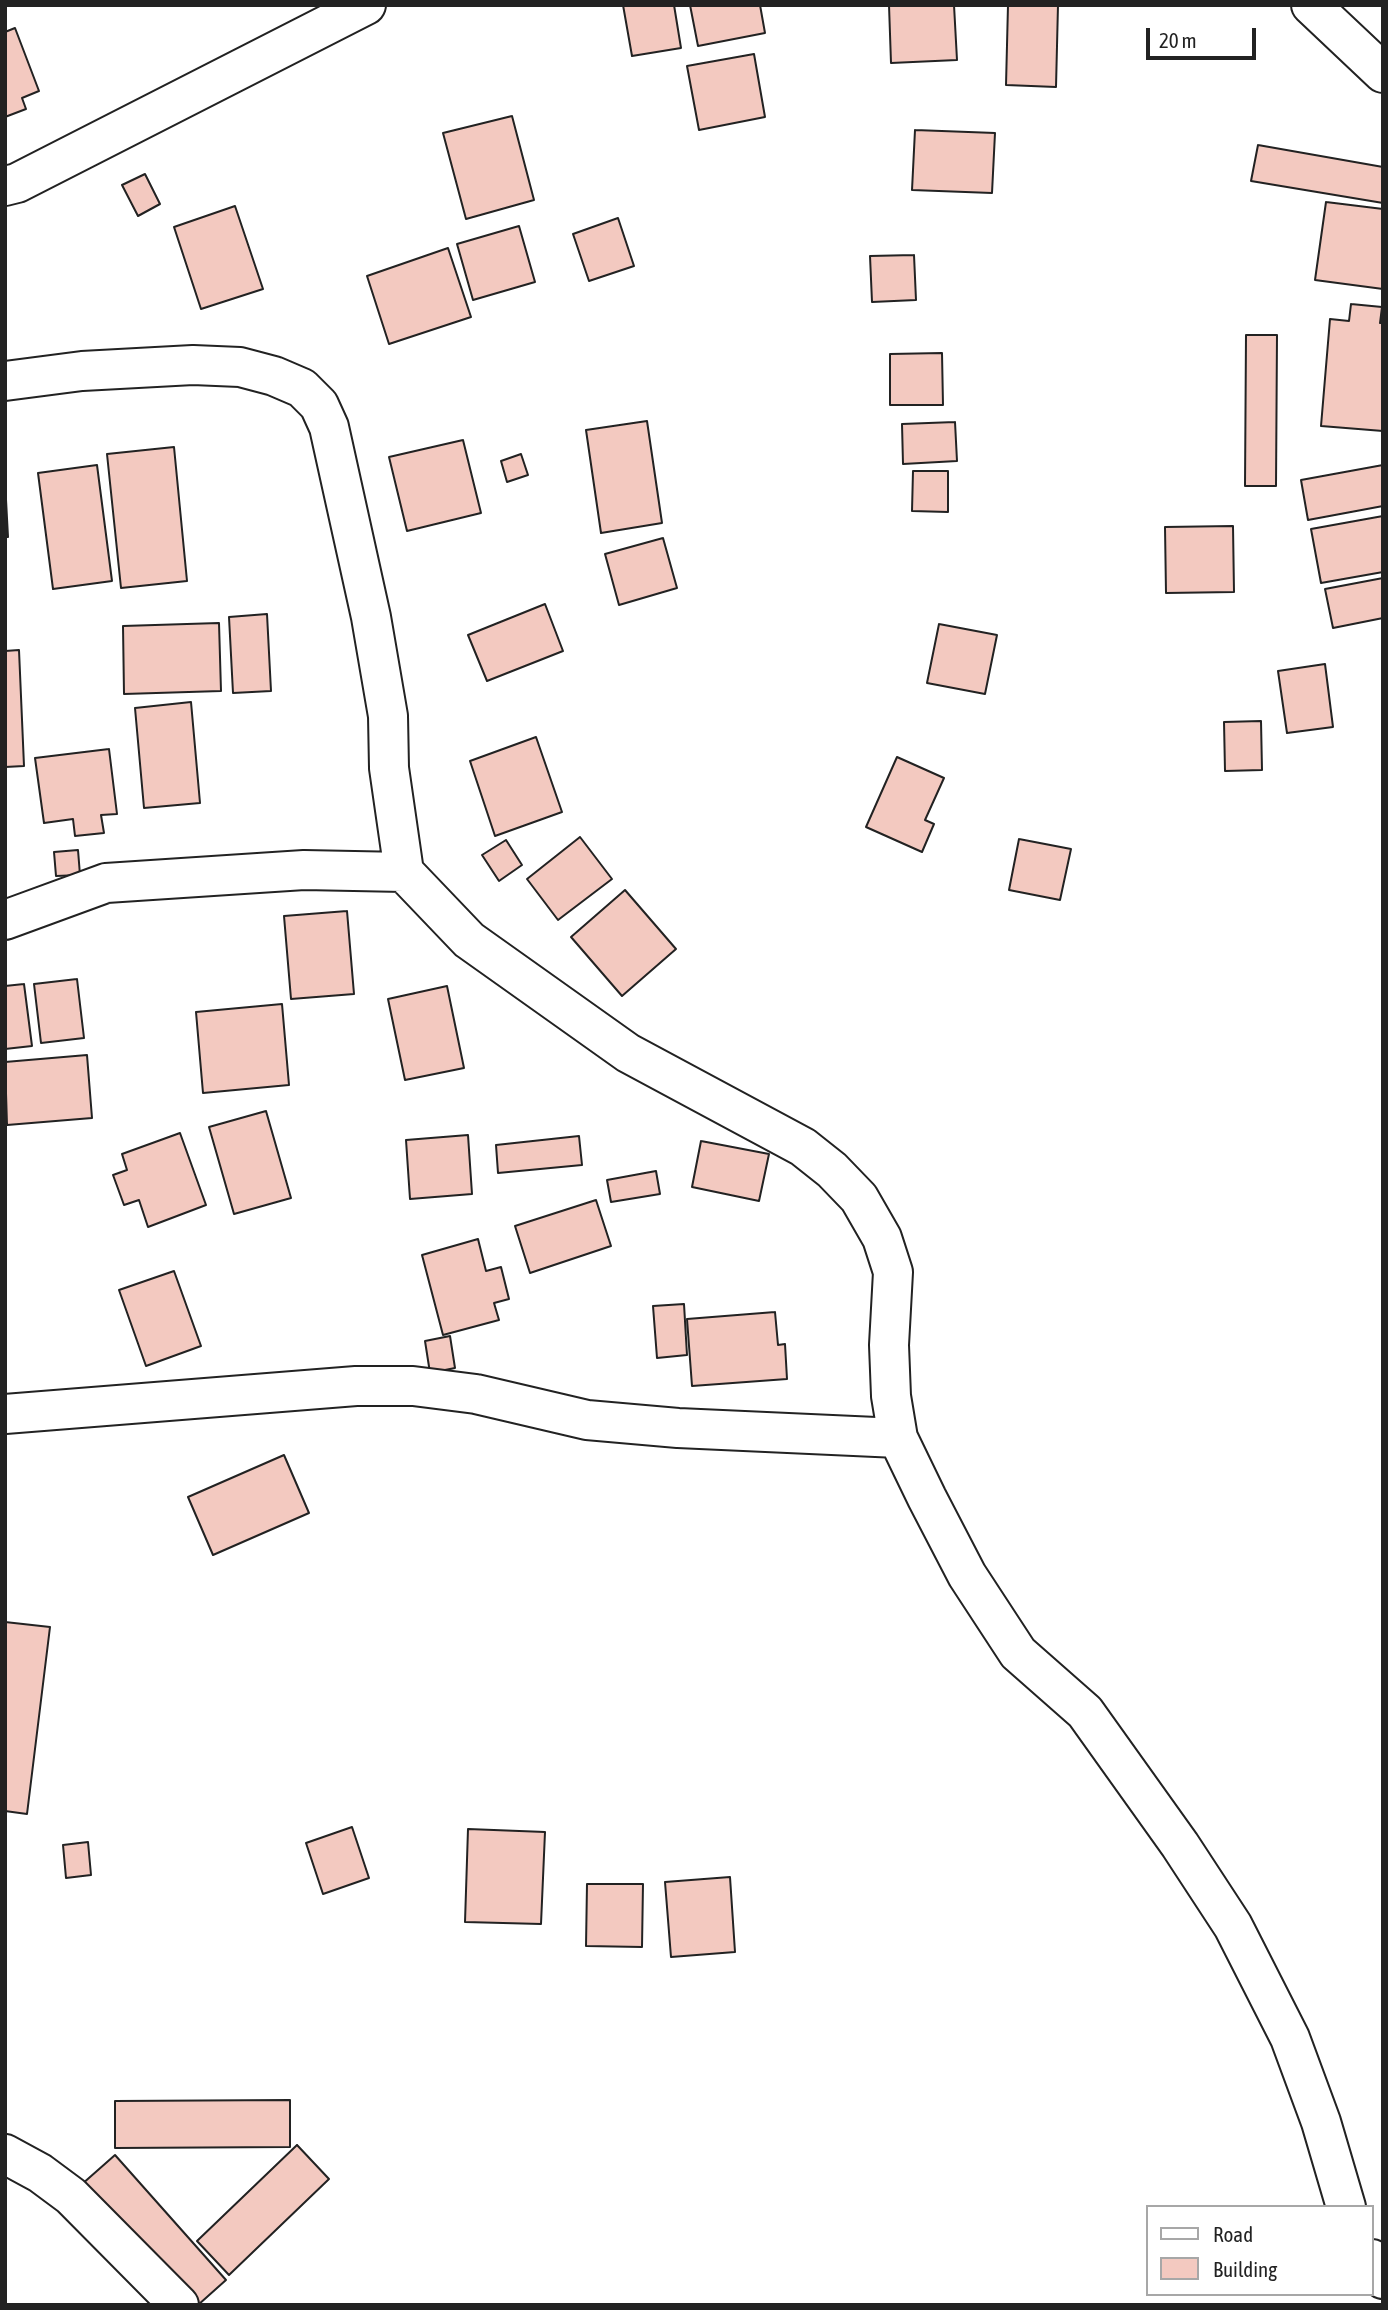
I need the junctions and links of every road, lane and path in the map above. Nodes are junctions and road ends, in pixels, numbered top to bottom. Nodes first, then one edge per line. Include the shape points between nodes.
1 (366, 5) edge
2 (1311, 5) edge
3 (1383, 73) edge
4 (5, 186) edge
5 (5, 381) edge
6 (404, 872) junction
7 (5, 920) edge
8 (5, 1414) edge
9 (898, 1437) junction
10 (5, 2154) edge
11 (1345, 2205) edge
12 (1374, 2263) edge
13 (1383, 2279) edge
14 (179, 2305) edge

1 - 4 street
2 - 3 street
5 - 6 street via 82,371 240,367 302,388 319,405 329,427 373,629 388,716 389,768
6 - 7 street via 304,870 106,884
6 - 9 street via 469,940 628,1053 803,1147 859,1198 882,1238 893,1272 889,1345
8 - 9 street via 356,1386 413,1386 476,1394 587,1420
9 - 11 street via 967,1575 1018,1653 1086,1713 1233,1926 1290,2038
10 - 14 street via 71,2196
12 - 13 street

